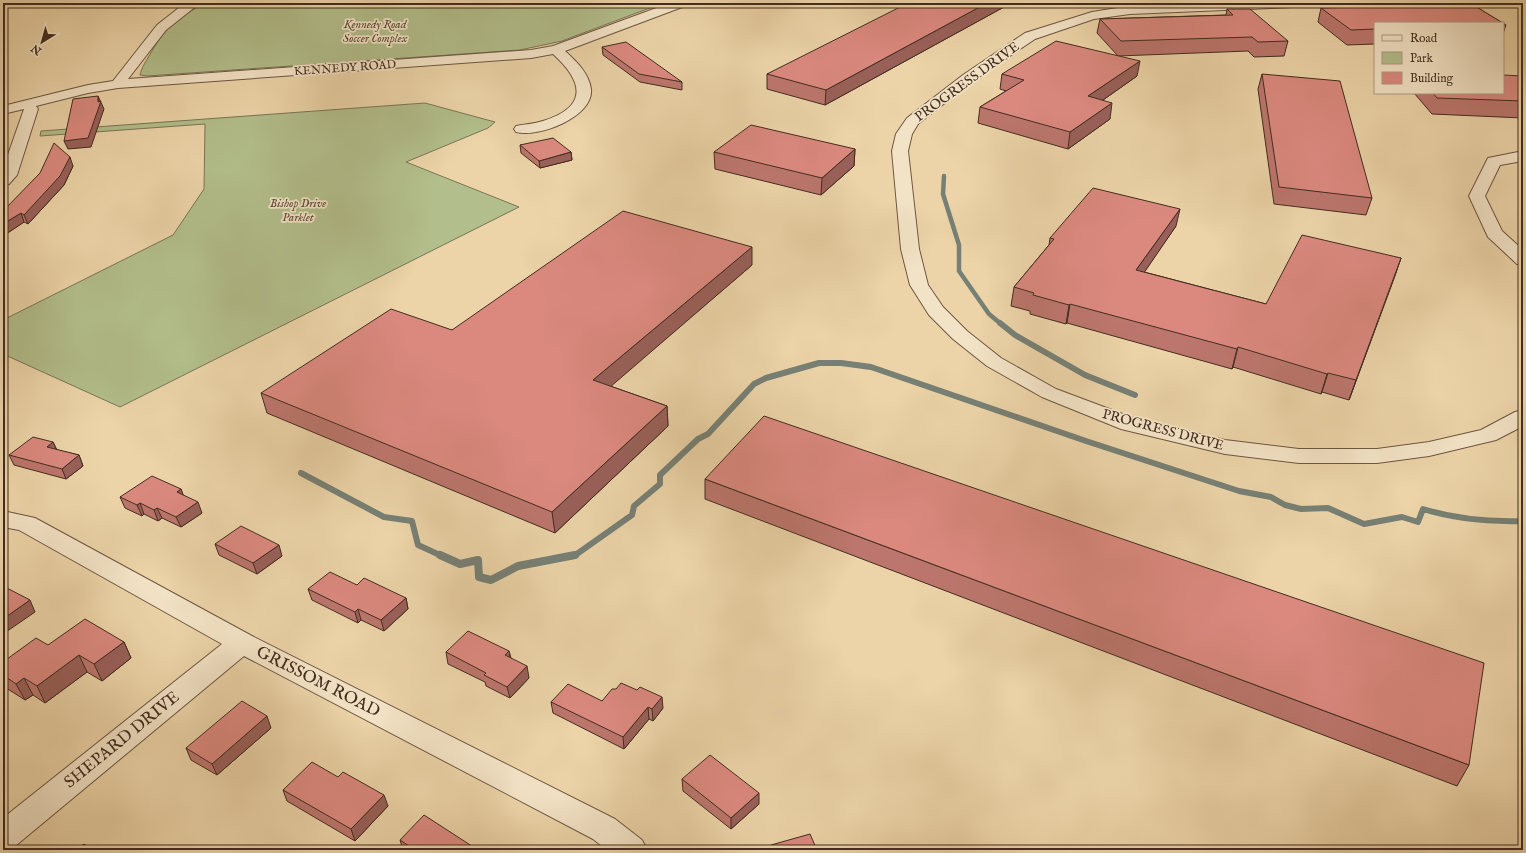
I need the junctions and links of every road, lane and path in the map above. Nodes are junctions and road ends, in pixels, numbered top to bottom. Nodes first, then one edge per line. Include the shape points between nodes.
1 (194, 3) edge
2 (681, 3) edge
3 (1293, 3) edge
4 (556, 50) junction
5 (118, 84) junction
6 (28, 104) junction
7 (3, 110) edge
8 (521, 129) dead end
9 (1523, 156) edge
10 (3, 181) edge
11 (1523, 260) edge
12 (1523, 417) edge
13 (3, 519) edge
14 (242, 643) junction
15 (3, 837) edge
16 (631, 850) edge

1 - 5 street via 183,8 143,48
2 - 4 street, KENNEDY ROAD
3 - 12 street, PROGRESS DRIVE via 1130,10 1092,16 1030,36 968,78 912,121 904,134 900,151 910,249 919,285 936,311 960,335 994,362 1049,393 1129,424 1225,447 1299,456 1377,456 1429,449 1488,435
4 - 5 street, KENNEDY ROAD via 506,57
4 - 8 street via 582,76 585,87 582,101 551,123
5 - 6 street, KENNEDY ROAD via 88,88
6 - 7 street, KENNEDY ROAD
6 - 10 street via 31,109 8,175
9 - 11 street via 1494,160 1478,196 1494,232
13 - 14 street, GRISSOM ROAD via 26,524
14 - 15 street, SHEPARD DRIVE
14 - 16 street, GRISSOM ROAD via 604,829

